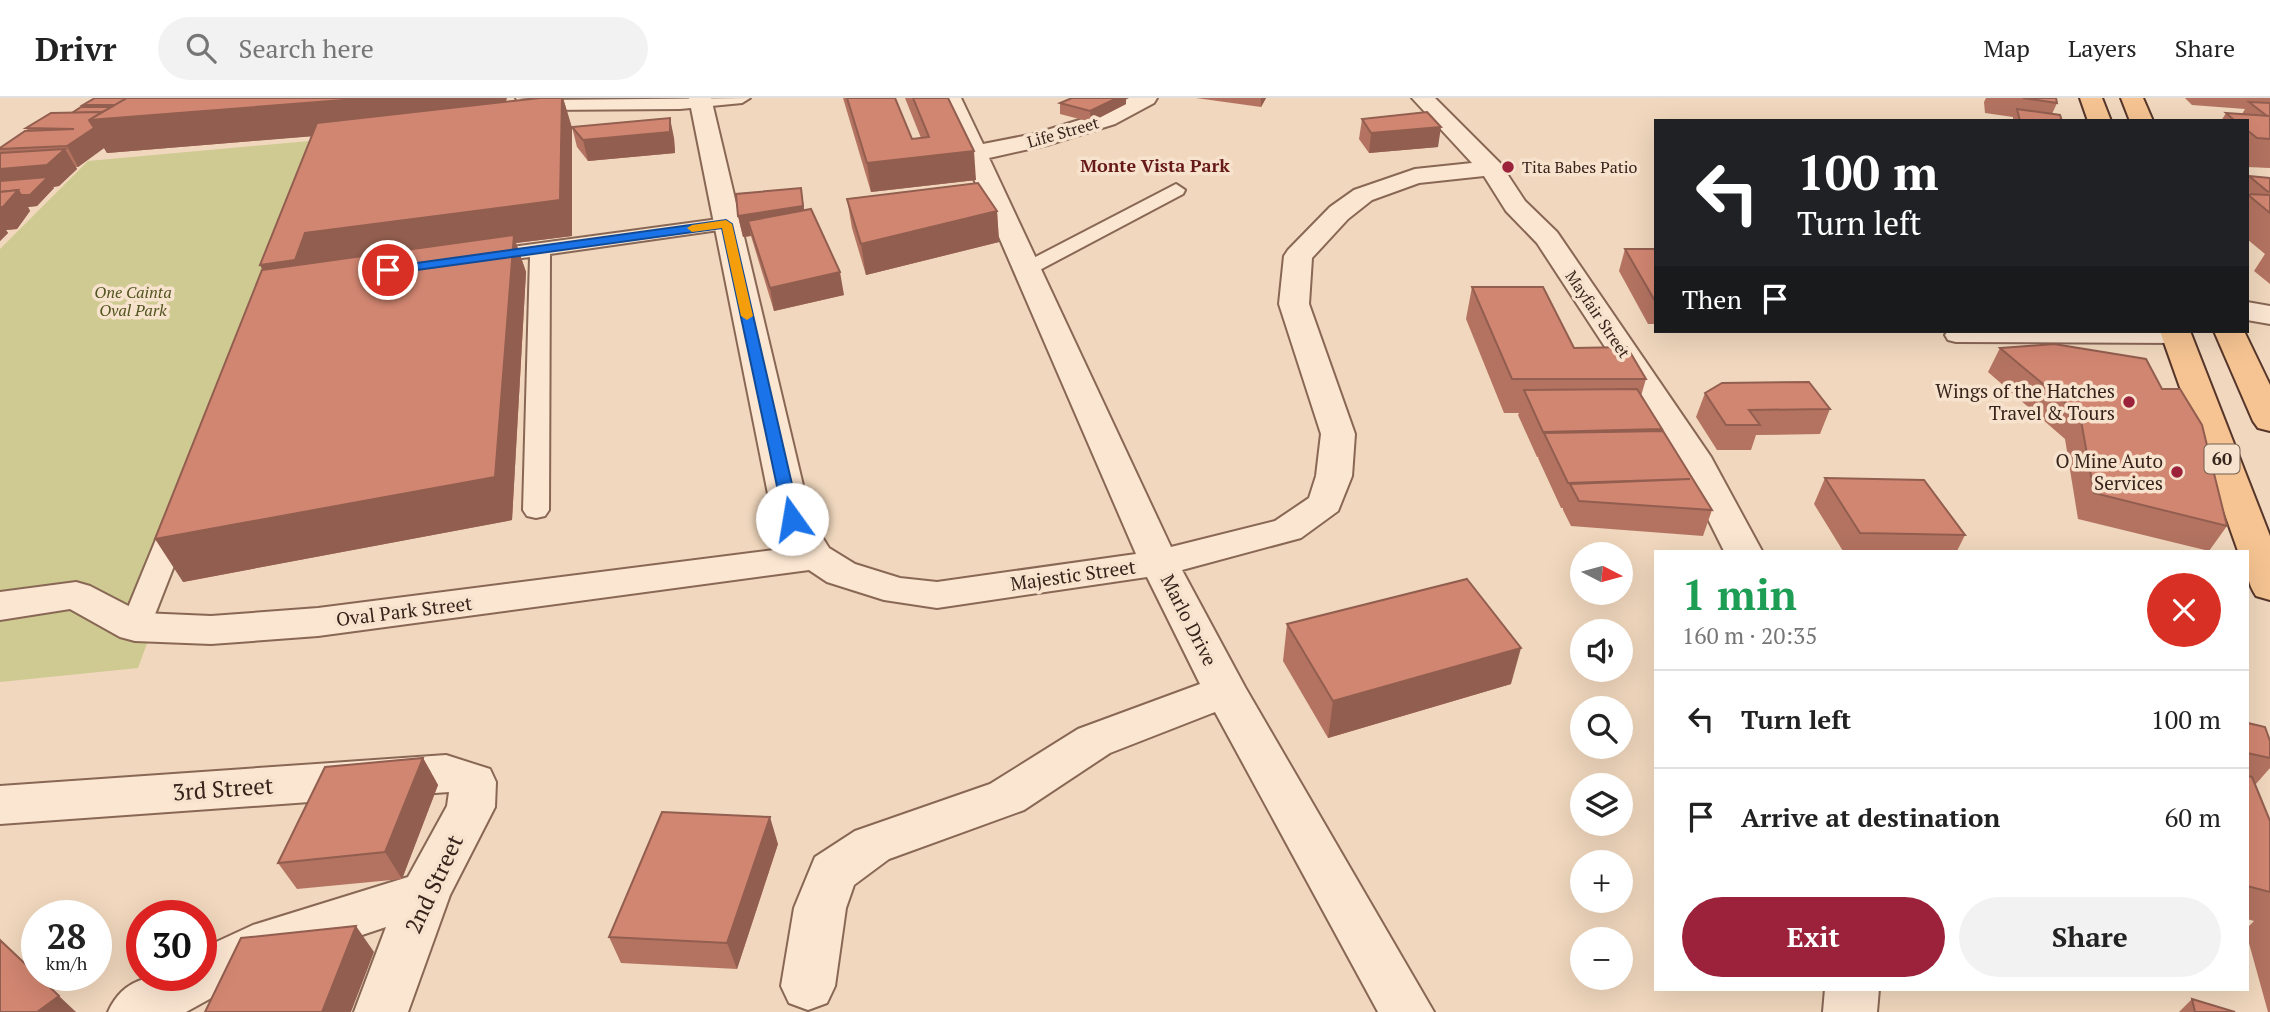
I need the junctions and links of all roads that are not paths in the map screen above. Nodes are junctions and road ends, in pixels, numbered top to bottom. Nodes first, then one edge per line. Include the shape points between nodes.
1 (524, 98) edge
2 (742, 98) edge
3 (950, 98) edge
4 (1146, 98) edge
5 (1423, 98) edge
6 (2091, 98) edge
7 (2132, 98) edge
8 (699, 100) edge
9 (2099, 119) edge
10 (2141, 119) edge
11 (976, 153) junction
12 (1490, 168) junction
13 (1175, 190) dead end
14 (726, 224) junction
15 (540, 249) junction
16 (459, 260) edge
17 (1027, 269) junction
18 (2249, 311) edge
19 (2270, 315) edge
20 (2230, 333) edge
21 (2176, 334) edge
22 (1956, 335) dead end
23 (2270, 421) edge
24 (187, 497) edge
25 (536, 510) dead end
26 (1742, 550) edge
27 (815, 557) junction
28 (1159, 563) junction
29 (2270, 587) edge
30 (0, 606) edge
31 (135, 627) junction
32 (1225, 691) junction
33 (446, 773) joint
34 (0, 805) edge
35 (425, 893) junction
36 (808, 986) dead end
37 (1852, 991) edge
38 (135, 1012) edge
39 (381, 1012) edge
40 (1407, 1012) edge
41 (1850, 1012) edge

1 - 8 lane via 527,104 542,105
2 - 8 lane
3 - 11 street, Marlo Drive
4 - 11 street, Life Street via 1107,119
5 - 12 street, Mayfair Street
6 - 9 main road
7 - 10 main road
8 - 14 street, Majestic Street
11 - 17 street, Marlo Drive
12 - 26 street, Mayfair Street via 1516,206 1547,238 1694,457
12 - 28 street, Majestic Street via 1416,176 1363,195 1298,256 1294,304 1338,434 1334,476 1325,503 1288,530
13 - 17 lane
14 - 15 lane
14 - 27 street, Majestic Street via 792,519
15 - 16 lane
15 - 25 lane
17 - 28 street, Marlo Drive
18 - 19 street
20 - 23 main road
21 - 22 lane
21 - 29 main road, 60
24 - 31 lane
27 - 28 street, Majestic Street via 841,573 887,588 937,595
27 - 31 street, Oval Park Street via 318,622 211,630
28 - 32 street, Marlo Drive
30 - 31 street, Oval Park Street via 76,595
32 - 36 street via 1094,741 1007,797 872,845 833,872 821,908
32 - 40 street, Marlo Drive
33 - 34 street, 3rd Street
33 - 35 street, 2nd Street via 473,782 471,807
35 - 38 street via 253,948
35 - 39 street, 2nd Street
37 - 41 street

